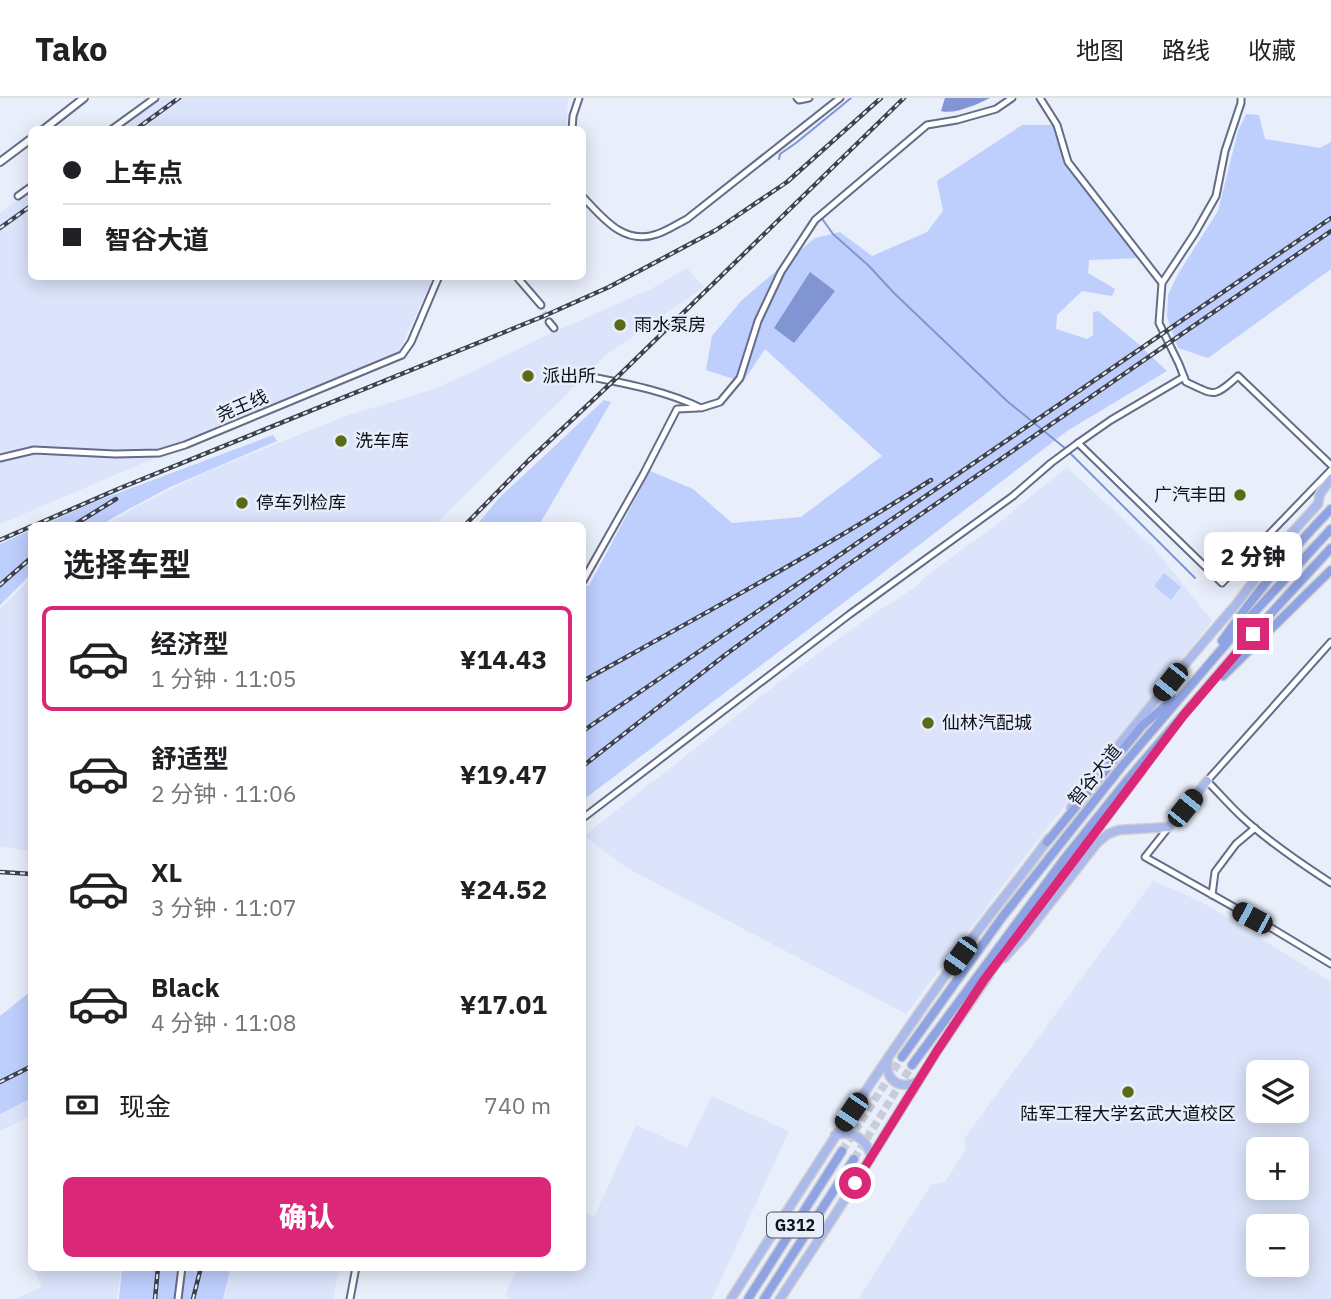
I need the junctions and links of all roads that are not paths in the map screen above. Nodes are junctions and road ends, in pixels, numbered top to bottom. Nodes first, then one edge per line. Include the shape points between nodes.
1 (84, 98) edge
2 (155, 98) edge
3 (579, 98) edge
4 (797, 98) edge
5 (809, 98) edge
6 (840, 98) edge
7 (1012, 98) edge
8 (1040, 98) edge
9 (1241, 98) edge
10 (48, 126) edge
11 (116, 126) edge
12 (572, 126) edge
13 (28, 141) edge
14 (0, 162) edge
15 (28, 189) edge
16 (18, 196) dead end
17 (586, 200) edge
18 (437, 280) edge
19 (519, 280) edge
20 (1162, 283) junction
21 (541, 305) tunnel mouth
22 (549, 322) tunnel mouth
23 (554, 328) dead end
24 (597, 377) dead end
25 (1184, 377) junction
26 (701, 408) junction
27 (1078, 443) junction
28 (0, 458) edge
29 (1331, 468) edge
30 (1331, 479) edge
31 (1331, 509) edge
32 (1331, 528) edge
33 (1331, 548) edge
34 (1331, 570) edge
35 (586, 576) edge
36 (1331, 642) edge
37 (1197, 678) junction
38 (1183, 716) junction
39 (1207, 781) junction
40 (586, 816) edge
41 (1169, 827) junction
42 (1255, 828) junction
43 (1047, 842) junction
44 (1331, 883) edge
45 (1212, 895) junction
46 (1331, 964) edge
47 (984, 980) junction
48 (889, 1057) junction
49 (902, 1057) tunnel mouth
50 (912, 1065) tunnel mouth
51 (923, 1073) junction
52 (835, 1135) junction
53 (842, 1151) tunnel mouth
54 (871, 1158) junction
55 (854, 1159) tunnel mouth
56 (182, 1271) edge
57 (355, 1271) edge
58 (178, 1299) edge
59 (350, 1299) edge
60 (731, 1299) edge
61 (748, 1299) edge
62 (765, 1299) edge
63 (780, 1299) edge

1 - 10 street
2 - 11 street
3 - 12 street
4 - 5 street
6 - 17 street via 687,219 659,234 644,238 616,230
7 - 26 street via 996,109 927,125 815,220 777,281 740,377 720,402
8 - 20 street via 1057,125 1068,162
9 - 20 street via 1216,196
13 - 14 street
15 - 16 street
18 - 28 street, 尧王线 via 402,355 198,440 159,453 34,450
19 - 21 street
20 - 25 street via 1159,323
22 - 23 street
24 - 26 street via 679,397
25 - 27 street
25 - 29 street via 1209,393 1219,392 1238,376
26 - 35 street via 677,409
27 - 29 street via 1222,583
27 - 40 street
30 - 43 main road via 1318,503 1096,773
31 - 37 highway via 1236,621
32 - 37 highway, 智谷大道
33 - 38 highway, 智谷大道
34 - 38 highway
36 - 39 street
37 - 43 highway via 1142,726
37 - 49 highway, 智谷大道 via 1003,915
38 - 47 highway
38 - 50 highway, 智谷大道 via 1065,858
39 - 41 main road
39 - 42 street
41 - 45 street via 1145,857
41 - 47 main road via 1119,830 1097,843
42 - 44 street
42 - 45 street via 1215,872
43 - 48 main road
45 - 46 street
47 - 51 main road
48 - 51 main road via 887,1073 898,1084 913,1084
48 - 52 main road
51 - 54 main road
52 - 54 main road via 859,1137
52 - 60 main road
53 - 61 highway, G312
54 - 63 main road
55 - 62 highway, G312
56 - 58 street
57 - 59 street

